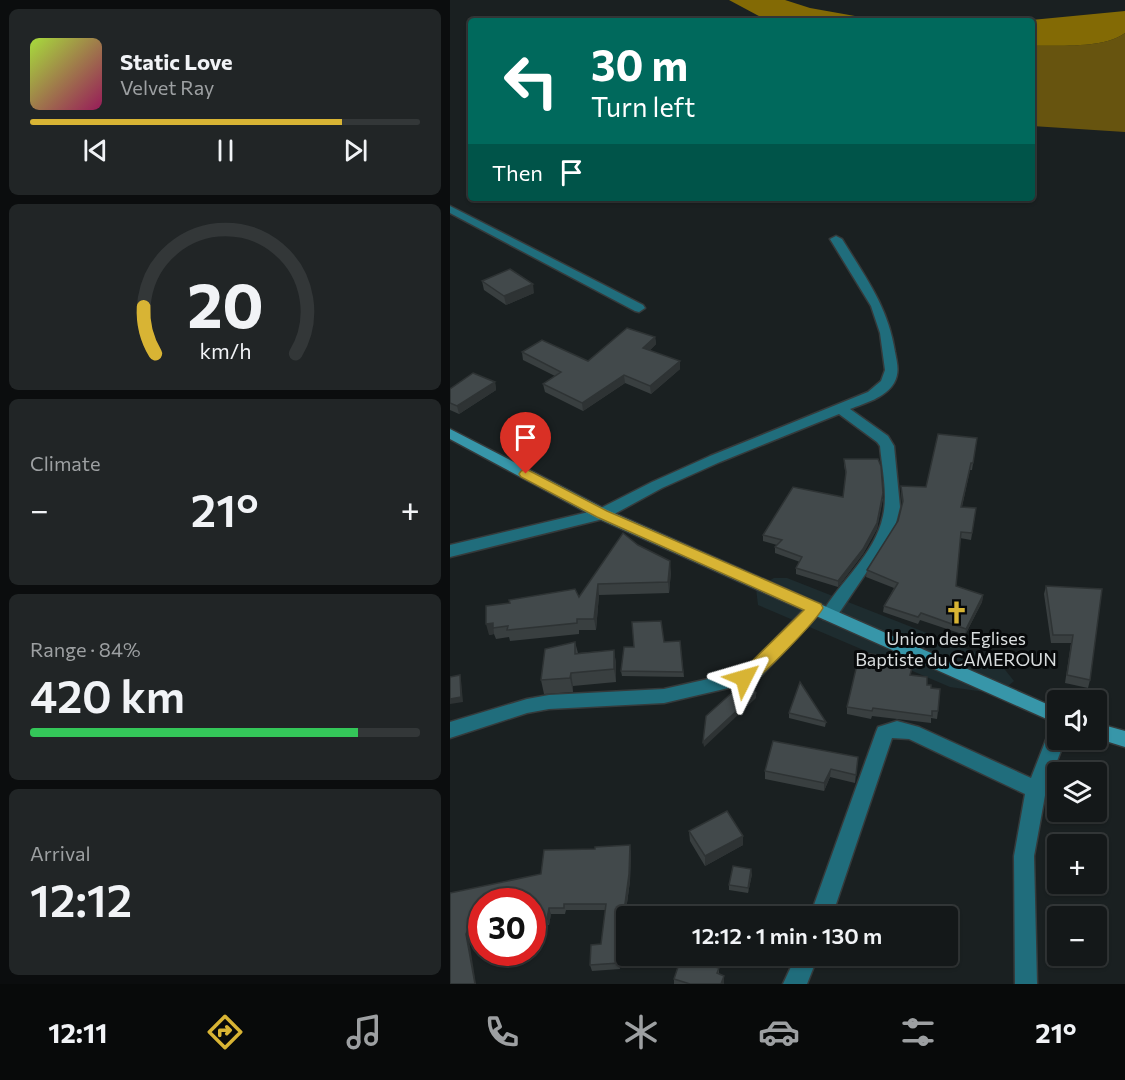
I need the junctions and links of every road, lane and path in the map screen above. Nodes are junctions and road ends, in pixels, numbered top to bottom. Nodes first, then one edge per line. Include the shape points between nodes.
1 (450, 209) edge
2 (836, 239) dead end
3 (639, 308) dead end
4 (841, 409) junction
5 (450, 433) edge
6 (602, 514) junction
7 (450, 551) edge
8 (822, 611) junction
9 (1047, 712) edge
10 (450, 730) edge
11 (1107, 733) edge
12 (1125, 738) edge
13 (1051, 750) edge
14 (1036, 790) junction
15 (824, 906) edge
16 (804, 966) edge
17 (794, 984) edge
18 (1026, 984) edge

1 - 3 street
2 - 4 street via 877,306 892,370 887,383 873,395
4 - 6 street via 715,459
4 - 8 street via 884,439 891,514 879,542
5 - 6 street
6 - 7 street
6 - 8 street
8 - 9 street
8 - 10 street via 744,678 664,696 549,702
11 - 12 street
13 - 14 street
14 - 15 street via 912,732 885,732
14 - 18 street via 1024,856
16 - 17 street

